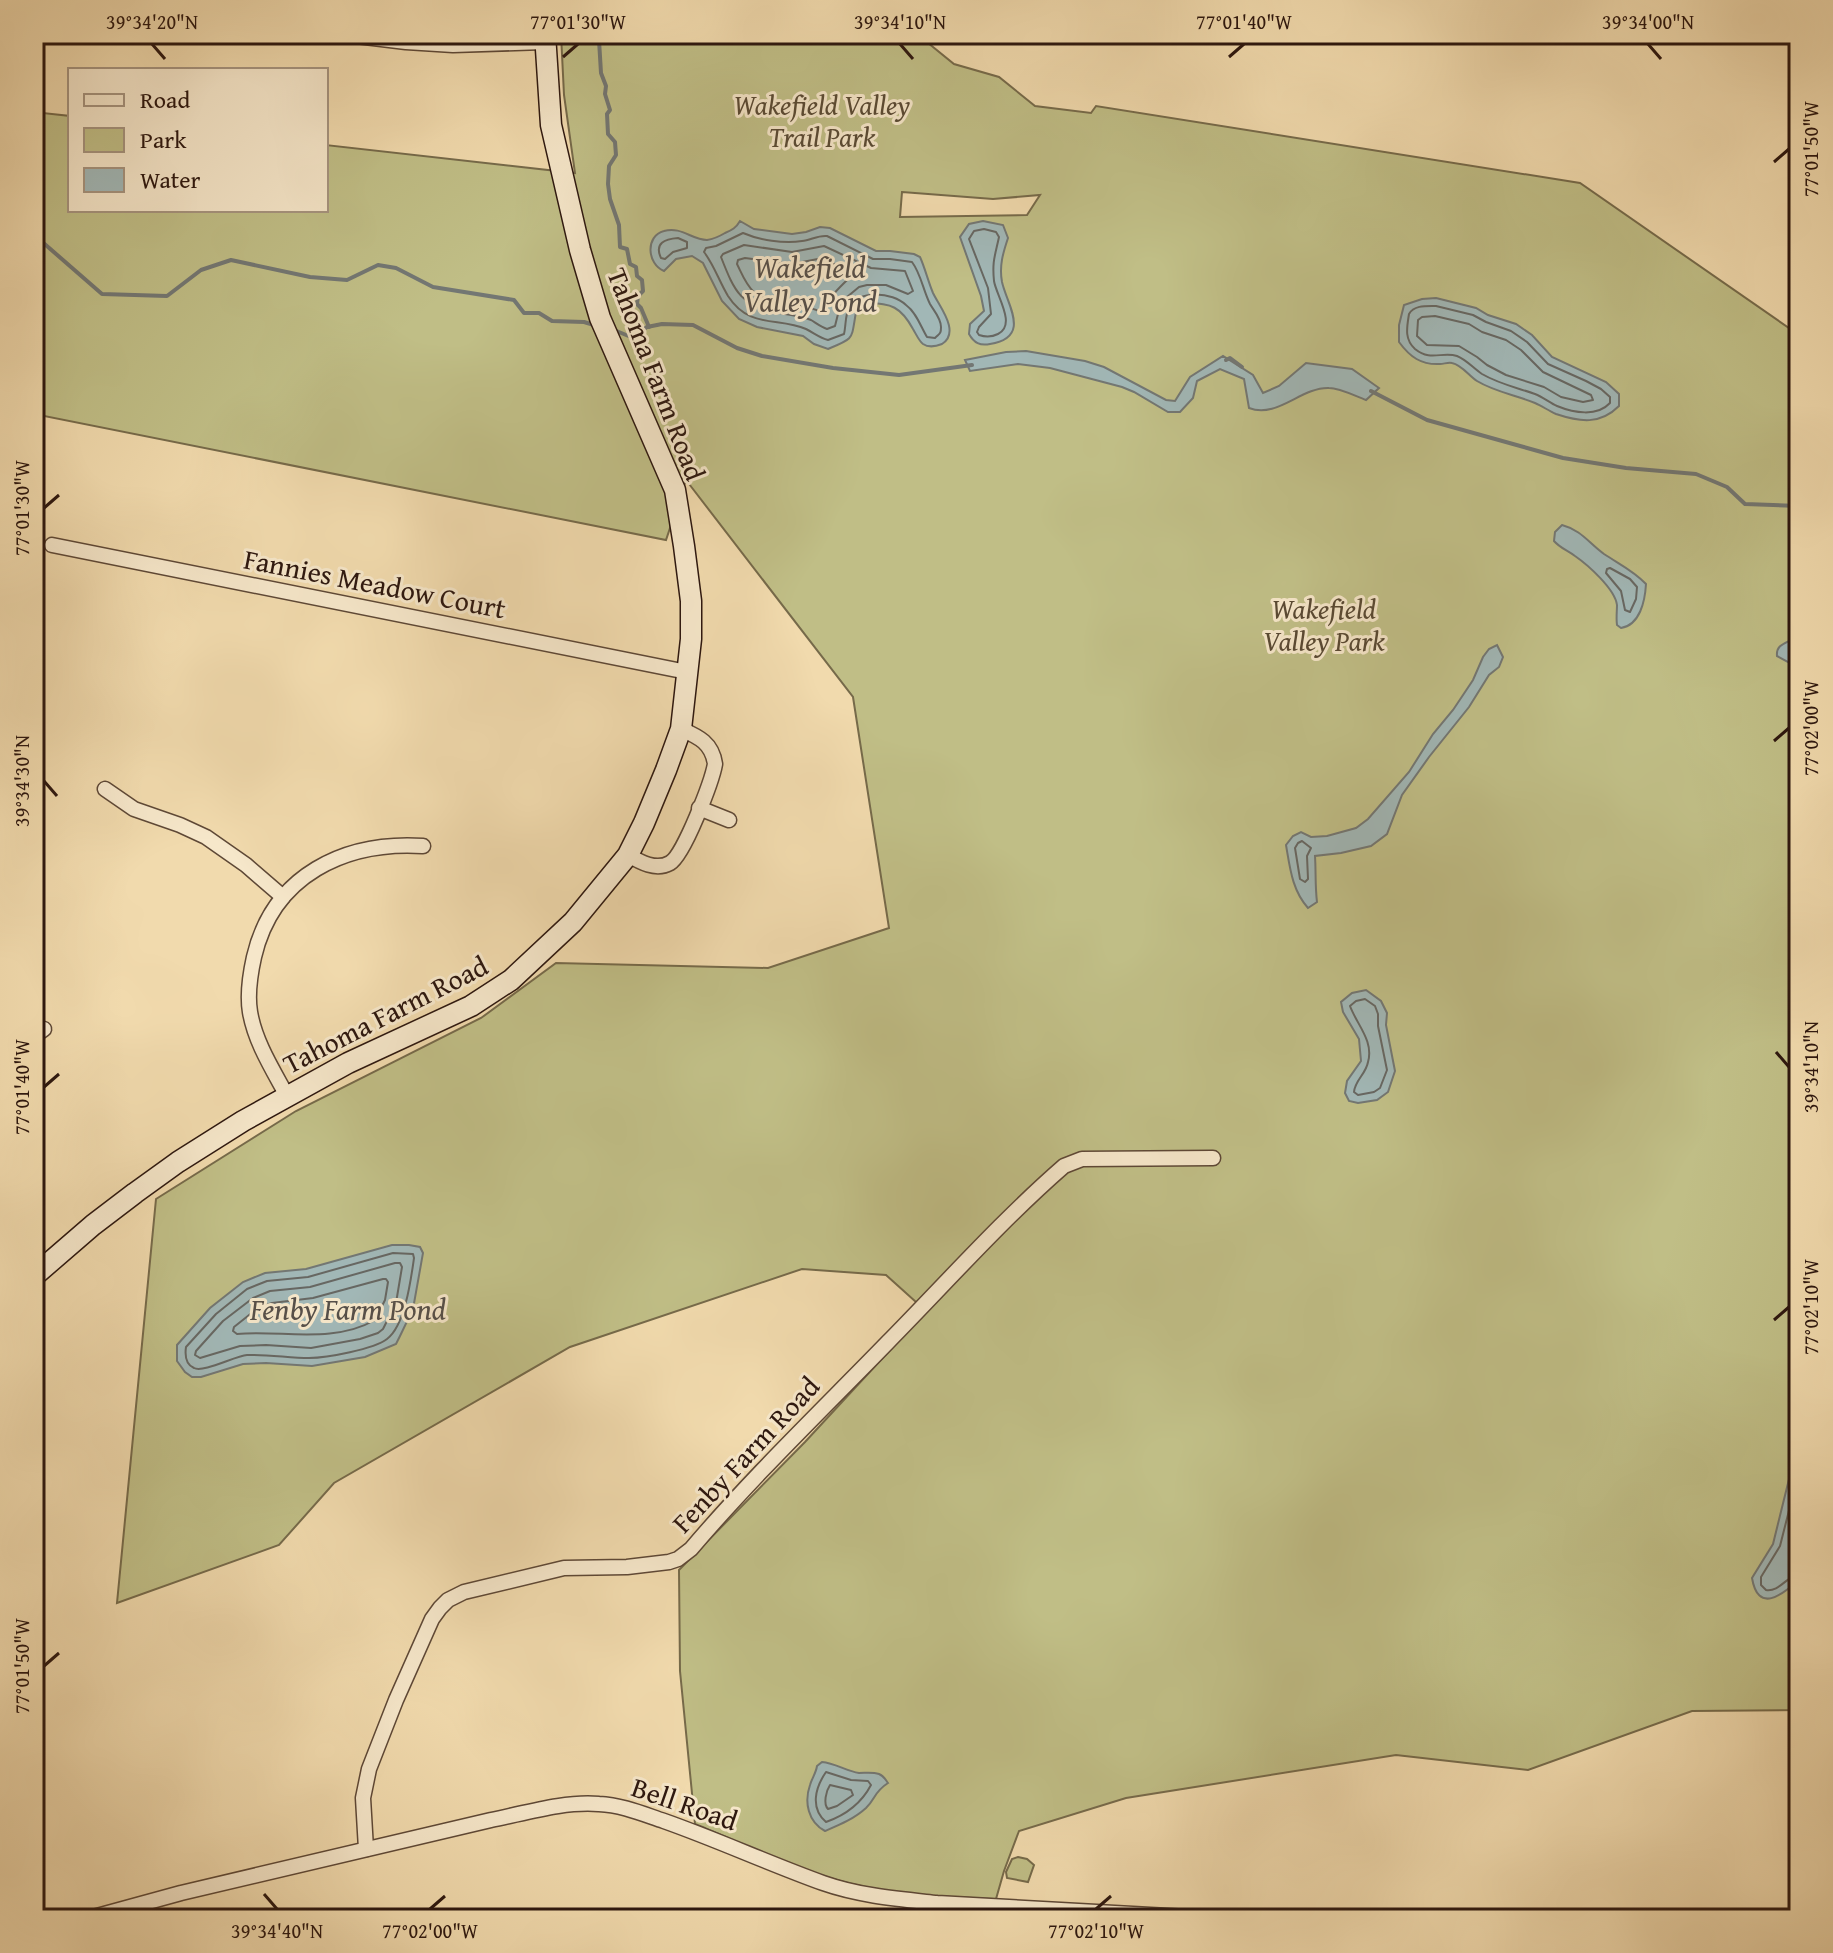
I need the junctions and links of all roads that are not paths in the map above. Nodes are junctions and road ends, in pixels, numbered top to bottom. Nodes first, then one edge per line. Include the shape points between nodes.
1 (340, 34) edge
2 (545, 38) edge
3 (52, 545) dead end
4 (687, 672) junction
5 (681, 729) junction
6 (105, 789) dead end
7 (699, 808) junction
8 (729, 820) dead end
9 (423, 846) dead end
10 (628, 855) junction
11 (283, 897) junction
12 (287, 1096) junction
13 (1213, 1158) dead end
14 (34, 1276) edge
15 (366, 1849) junction
16 (1110, 1915) edge
17 (86, 1919) edge
18 (1223, 1919) edge

1 - 2 street via 453,45
2 - 4 street, Tahoma Farm Road via 551,125 580,250 604,328 675,490 691,601
3 - 4 street, Fannies Meadow Court
4 - 5 street, Tahoma Farm Road
5 - 7 street via 699,737 714,755 714,771
5 - 10 street, Tahoma Farm Road
6 - 11 street via 134,809 206,837
7 - 8 street
7 - 10 street via 682,849 670,863 649,865
9 - 11 street via 397,844 340,856 310,872
10 - 12 street, Tahoma Farm Road via 573,922 511,980 471,1006
11 - 12 street via 260,935 249,1009
12 - 14 street, Tahoma Farm Road via 167,1170
13 - 15 street, Fenby Farm Road via 1082,1159 1064,1166 678,1559 564,1568 448,1600 432,1619 369,1769 363,1798
15 - 16 street, Bell Road via 540,1810 599,1804 688,1829 853,1891 937,1903
15 - 17 street, Bell Road
16 - 18 street, Bell Road

